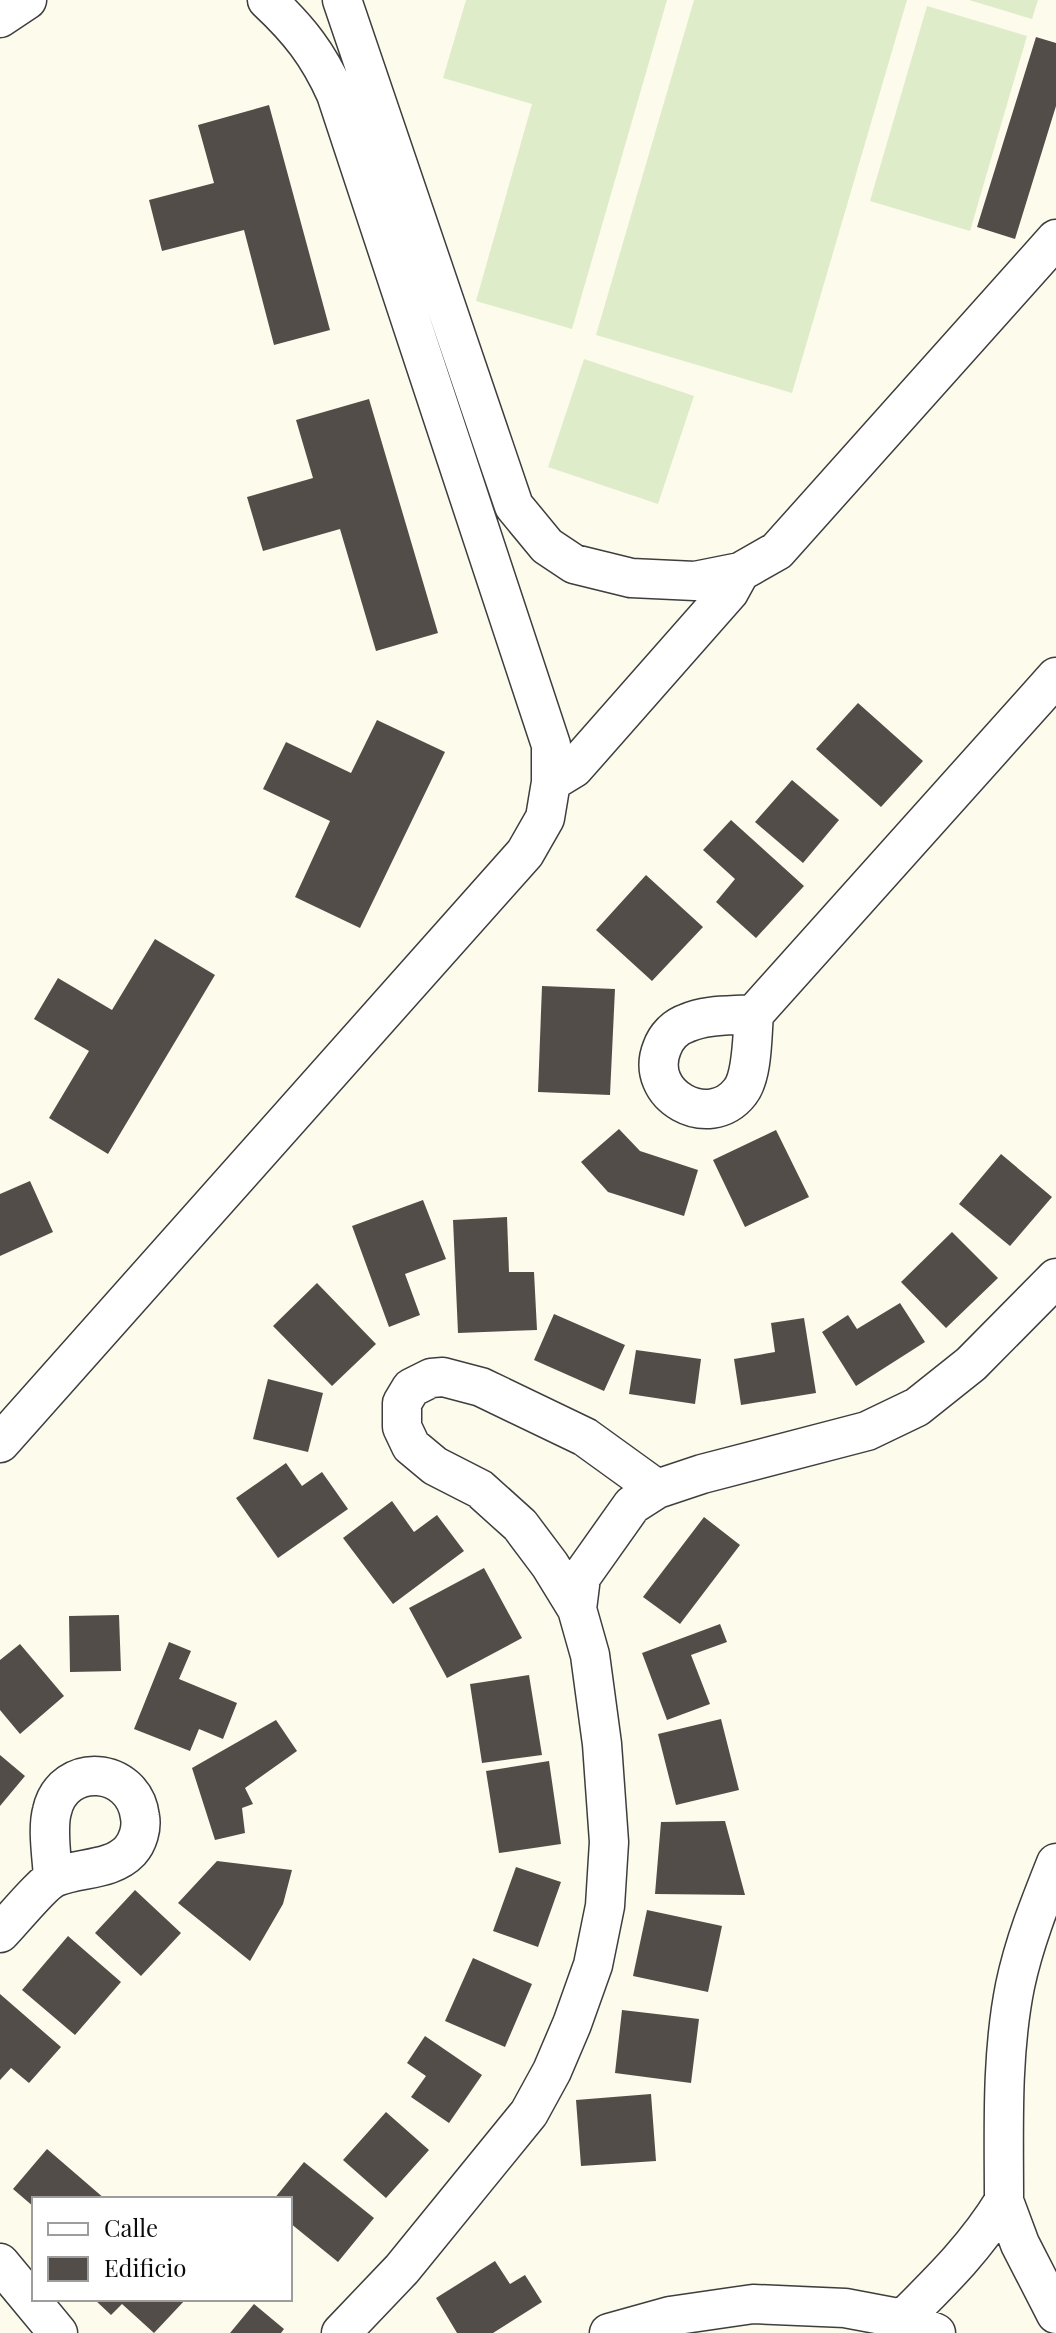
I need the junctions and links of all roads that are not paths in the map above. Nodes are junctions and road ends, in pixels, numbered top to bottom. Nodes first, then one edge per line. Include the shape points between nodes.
1 (27, 0) edge
2 (267, 0) edge
3 (342, 0) edge
4 (0, 18) edge
5 (1056, 239) edge
6 (740, 572) junction
7 (1056, 677) edge
8 (551, 782) junction
9 (754, 1014) dead end
10 (1056, 1278) edge
11 (0, 1443) edge
12 (657, 1489) junction
13 (577, 1609) junction
14 (1056, 1863) edge
15 (53, 1878) dead end
16 (0, 1933) edge
17 (1004, 2201) junction
18 (0, 2263) edge
19 (1056, 2314) edge
20 (920, 2326) edge
21 (58, 2333) edge
22 (341, 2333) edge
23 (609, 2333) edge

1 - 4 street
2 - 8 street via 296,28 336,94 551,745
3 - 6 street via 514,506 547,546 574,564 631,578 695,581
5 - 6 street via 777,551
6 - 8 street via 729,592 574,768
7 - 9 street
8 - 11 street via 545,818 525,853
10 - 12 street via 971,1364 917,1407 867,1431
12 - 13 street via 632,1505 581,1577
12 - 13 street via 585,1437 481,1387 443,1377 411,1388 402,1403 402,1427 411,1446 435,1466 480,1489 520,1525
13 - 22 street via 592,1669 609,1842 605,1906 593,1965 552,2071 529,2113 402,2269
14 - 17 street via 1015,1985 1007,2041
15 - 16 street
17 - 19 street
17 - 20 street
18 - 21 street
20 - 23 street via 845,2308 753,2304 670,2316

